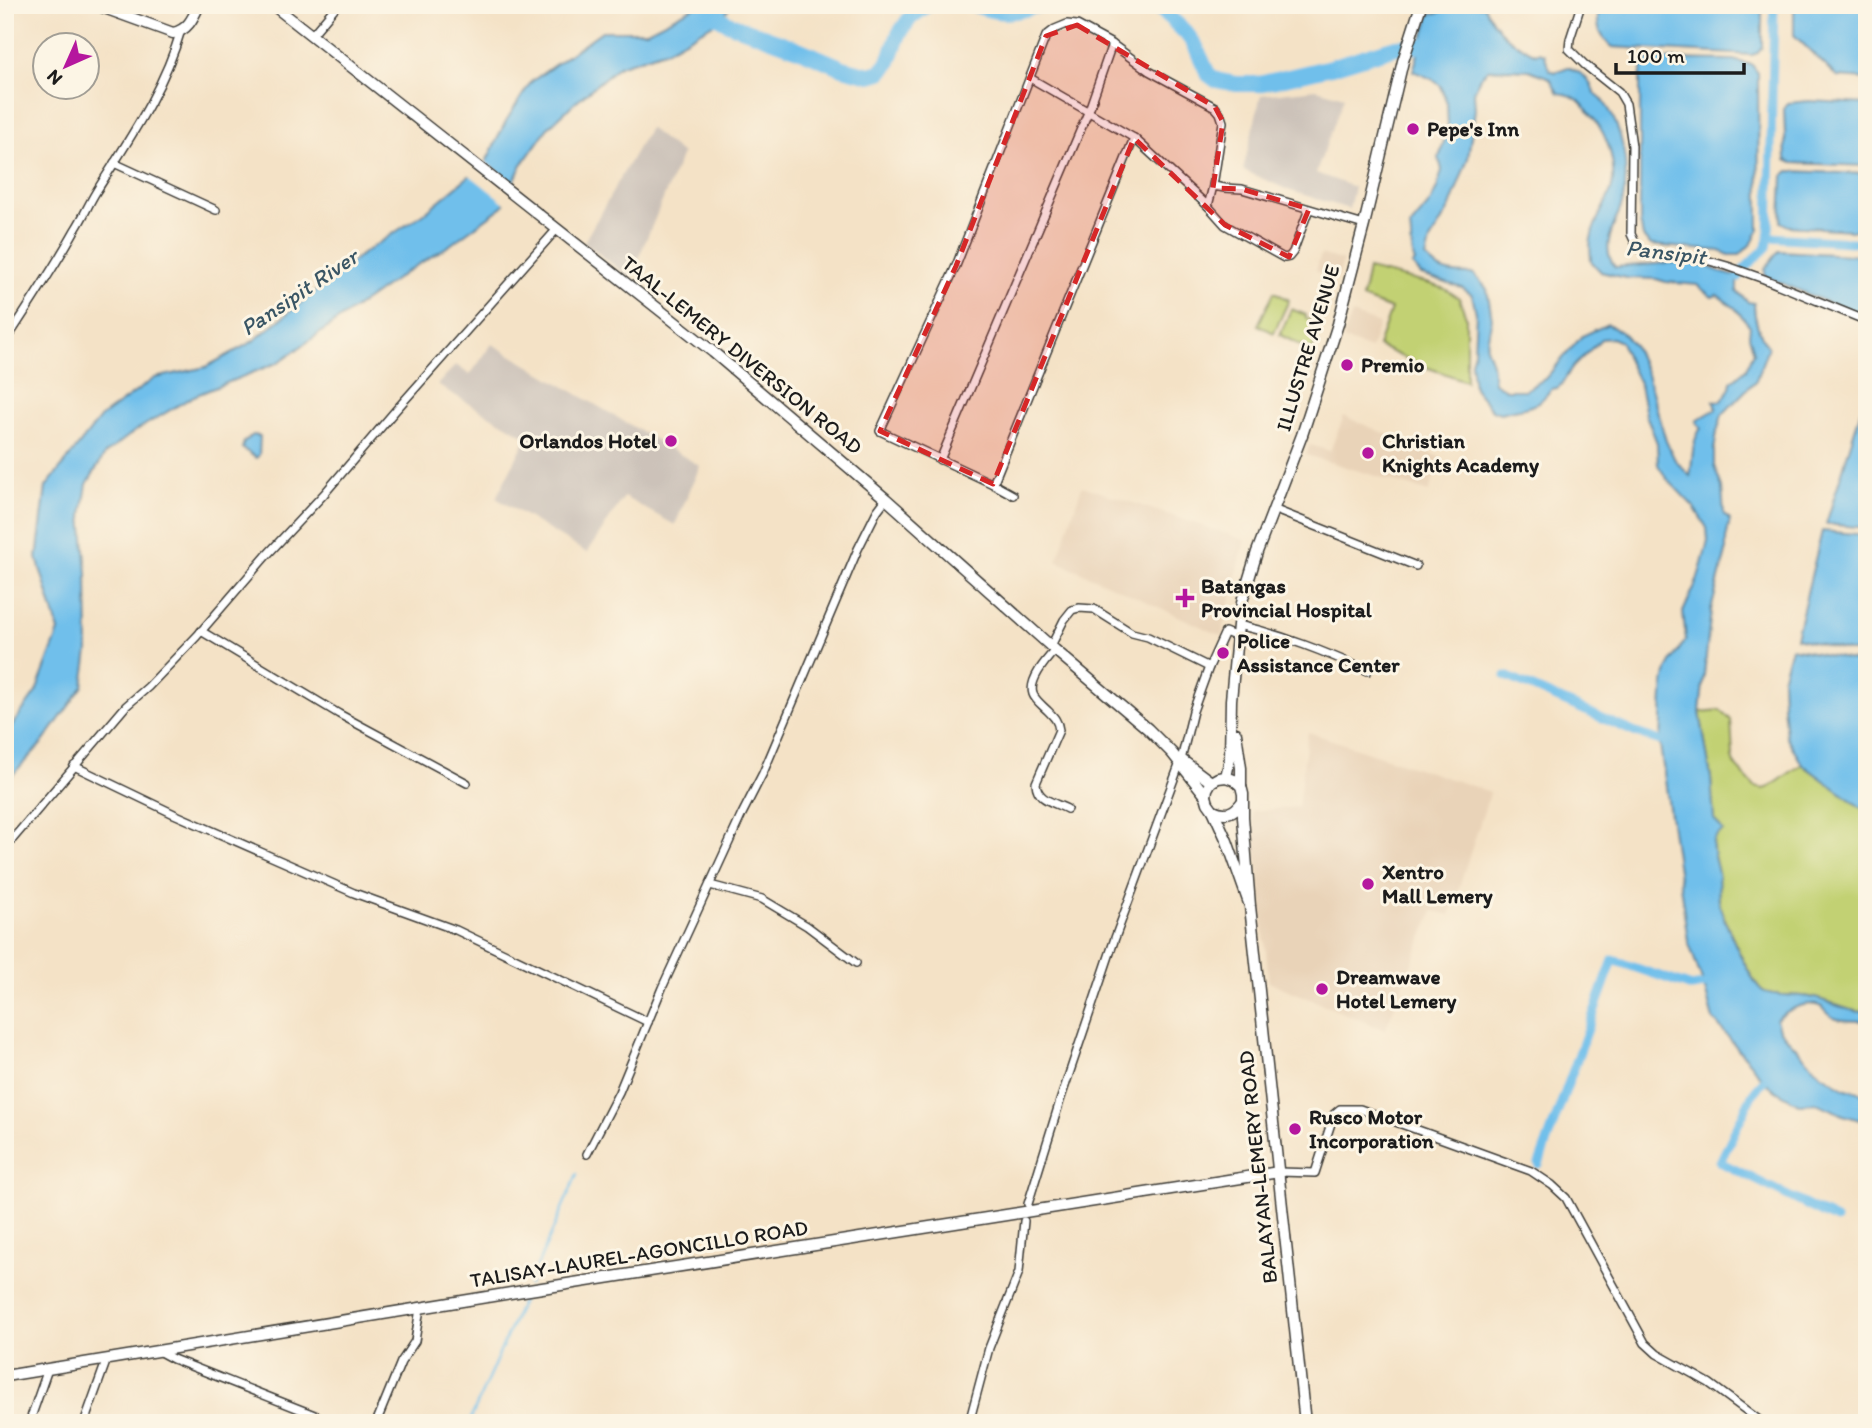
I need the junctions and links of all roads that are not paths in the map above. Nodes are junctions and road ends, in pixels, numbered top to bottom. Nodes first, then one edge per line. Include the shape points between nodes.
1 (96, 5) edge
2 (199, 5) edge
3 (273, 5) edge
4 (337, 5) edge
5 (1421, 5) edge
6 (1581, 5) edge
7 (182, 30) junction
8 (311, 36) junction
9 (1112, 44) junction
10 (1030, 78) junction
11 (1089, 110) junction
12 (1134, 138) junction
13 (114, 163) junction
14 (1213, 186) junction
15 (1208, 206) junction
16 (216, 209) dead end
17 (1309, 209) junction
18 (1364, 225) junction
19 (556, 229) junction
20 (1867, 321) edge
21 (7, 338) edge
22 (940, 460) junction
23 (993, 484) junction
24 (1013, 495) dead end
25 (886, 499) junction
26 (1273, 509) junction
27 (1416, 566) dead end
28 (1238, 625) junction
29 (201, 631) junction
30 (1237, 637) junction
31 (1053, 648) junction
32 (1209, 667) junction
33 (1367, 671) dead end
34 (1231, 700) junction
35 (1178, 759) junction
36 (74, 766) junction
37 (1226, 777) junction
38 (1211, 782) junction
39 (467, 783) dead end
40 (1241, 786) junction
41 (1206, 796) junction
42 (1242, 802) junction
43 (1067, 809) dead end
44 (1213, 810) junction
45 (5, 848) edge
46 (710, 885) junction
47 (1250, 906) junction
48 (856, 963) dead end
49 (648, 1022) junction
50 (587, 1154) dead end
51 (1279, 1172) junction
52 (1028, 1204) dead end
53 (1024, 1221) dead end
54 (420, 1308) junction
55 (160, 1351) junction
56 (107, 1359) junction
57 (48, 1369) junction
58 (5, 1376) edge
59 (29, 1423) edge
60 (84, 1423) edge
61 (340, 1423) edge
62 (376, 1423) edge
63 (969, 1423) edge
64 (1305, 1423) edge
65 (1763, 1423) edge

1 - 7 main road via 173,33
2 - 7 main road via 191,23
3 - 8 main road, TAAL-LEMERY DIVERSION ROAD
4 - 8 street
5 - 18 main road, ILLUSTRE AVENUE
6 - 20 street via 1570,49 1619,92 1626,104 1632,146 1630,234 1637,247 1648,253 1727,266
7 - 13 street via 167,71
8 - 19 main road, TAAL-LEMERY DIVERSION ROAD
9 - 10 street via 1067,24 1046,36
9 - 11 street
9 - 14 street via 1220,113 1223,122
10 - 11 street
10 - 22 street via 956,266 880,431
11 - 12 street
11 - 22 street
12 - 15 street
12 - 23 street
13 - 16 street
13 - 21 street
14 - 15 street
14 - 17 street via 1242,189
15 - 17 street via 1225,225 1284,258 1293,252
17 - 18 street
18 - 26 main road, ILLUSTRE AVENUE via 1338,324
19 - 25 main road, TAAL-LEMERY DIVERSION ROAD via 713,352
19 - 29 street
22 - 23 street
23 - 24 street
25 - 31 main road, TAAL-LEMERY DIVERSION ROAD
25 - 46 street via 858,549 764,773
26 - 27 street
26 - 28 main road, ILLUSTRE AVENUE
28 - 30 main road, ILLUSTRE AVENUE
28 - 33 street via 1274,633
29 - 36 street
29 - 39 street via 339,714
30 - 32 street via 1224,632
30 - 34 main road, ILLUSTRE AVENUE
31 - 32 street via 1072,610 1094,609 1132,633 1149,636
31 - 35 main road, TAAL-LEMERY DIVERSION ROAD
31 - 43 street via 1032,689 1059,730 1036,783 1039,795
32 - 35 street
34 - 37 main road, ILLUSTRE AVENUE
34 - 40 main road, ILLUSTRE AVENUE
35 - 38 main road, TAAL-LEMERY DIVERSION ROAD
35 - 41 main road, TAAL-LEMERY DIVERSION ROAD
35 - 52 street
36 - 45 street
36 - 49 street via 354,893 456,930
37 - 38 main road
37 - 40 main road
38 - 41 main road
40 - 42 main road
41 - 44 main road
42 - 44 main road via 1230,813
42 - 47 main road, BALAYAN-LEMERY ROAD
44 - 47 main road, BALAYAN-LEMERY ROAD
46 - 48 street via 762,899
46 - 49 street
47 - 51 main road, BALAYAN-LEMERY ROAD
49 - 50 street
51 - 54 main road, TALISAY-LAUREL-AGONCILLO ROAD
51 - 64 main road, BALAYAN-LEMERY ROAD
51 - 65 street via 1315,1173 1334,1114 1340,1109 1360,1110 1531,1171 1566,1198 1645,1343
53 - 63 street via 1019,1272 989,1348
54 - 55 main road, TALISAY-LAUREL-AGONCILLO ROAD
54 - 62 street via 415,1341 401,1362
55 - 56 main road, TALISAY-LAUREL-AGONCILLO ROAD
55 - 61 street
56 - 57 main road, TALISAY-LAUREL-AGONCILLO ROAD
56 - 60 street
57 - 58 main road, TALISAY-LAUREL-AGONCILLO ROAD
57 - 59 street

